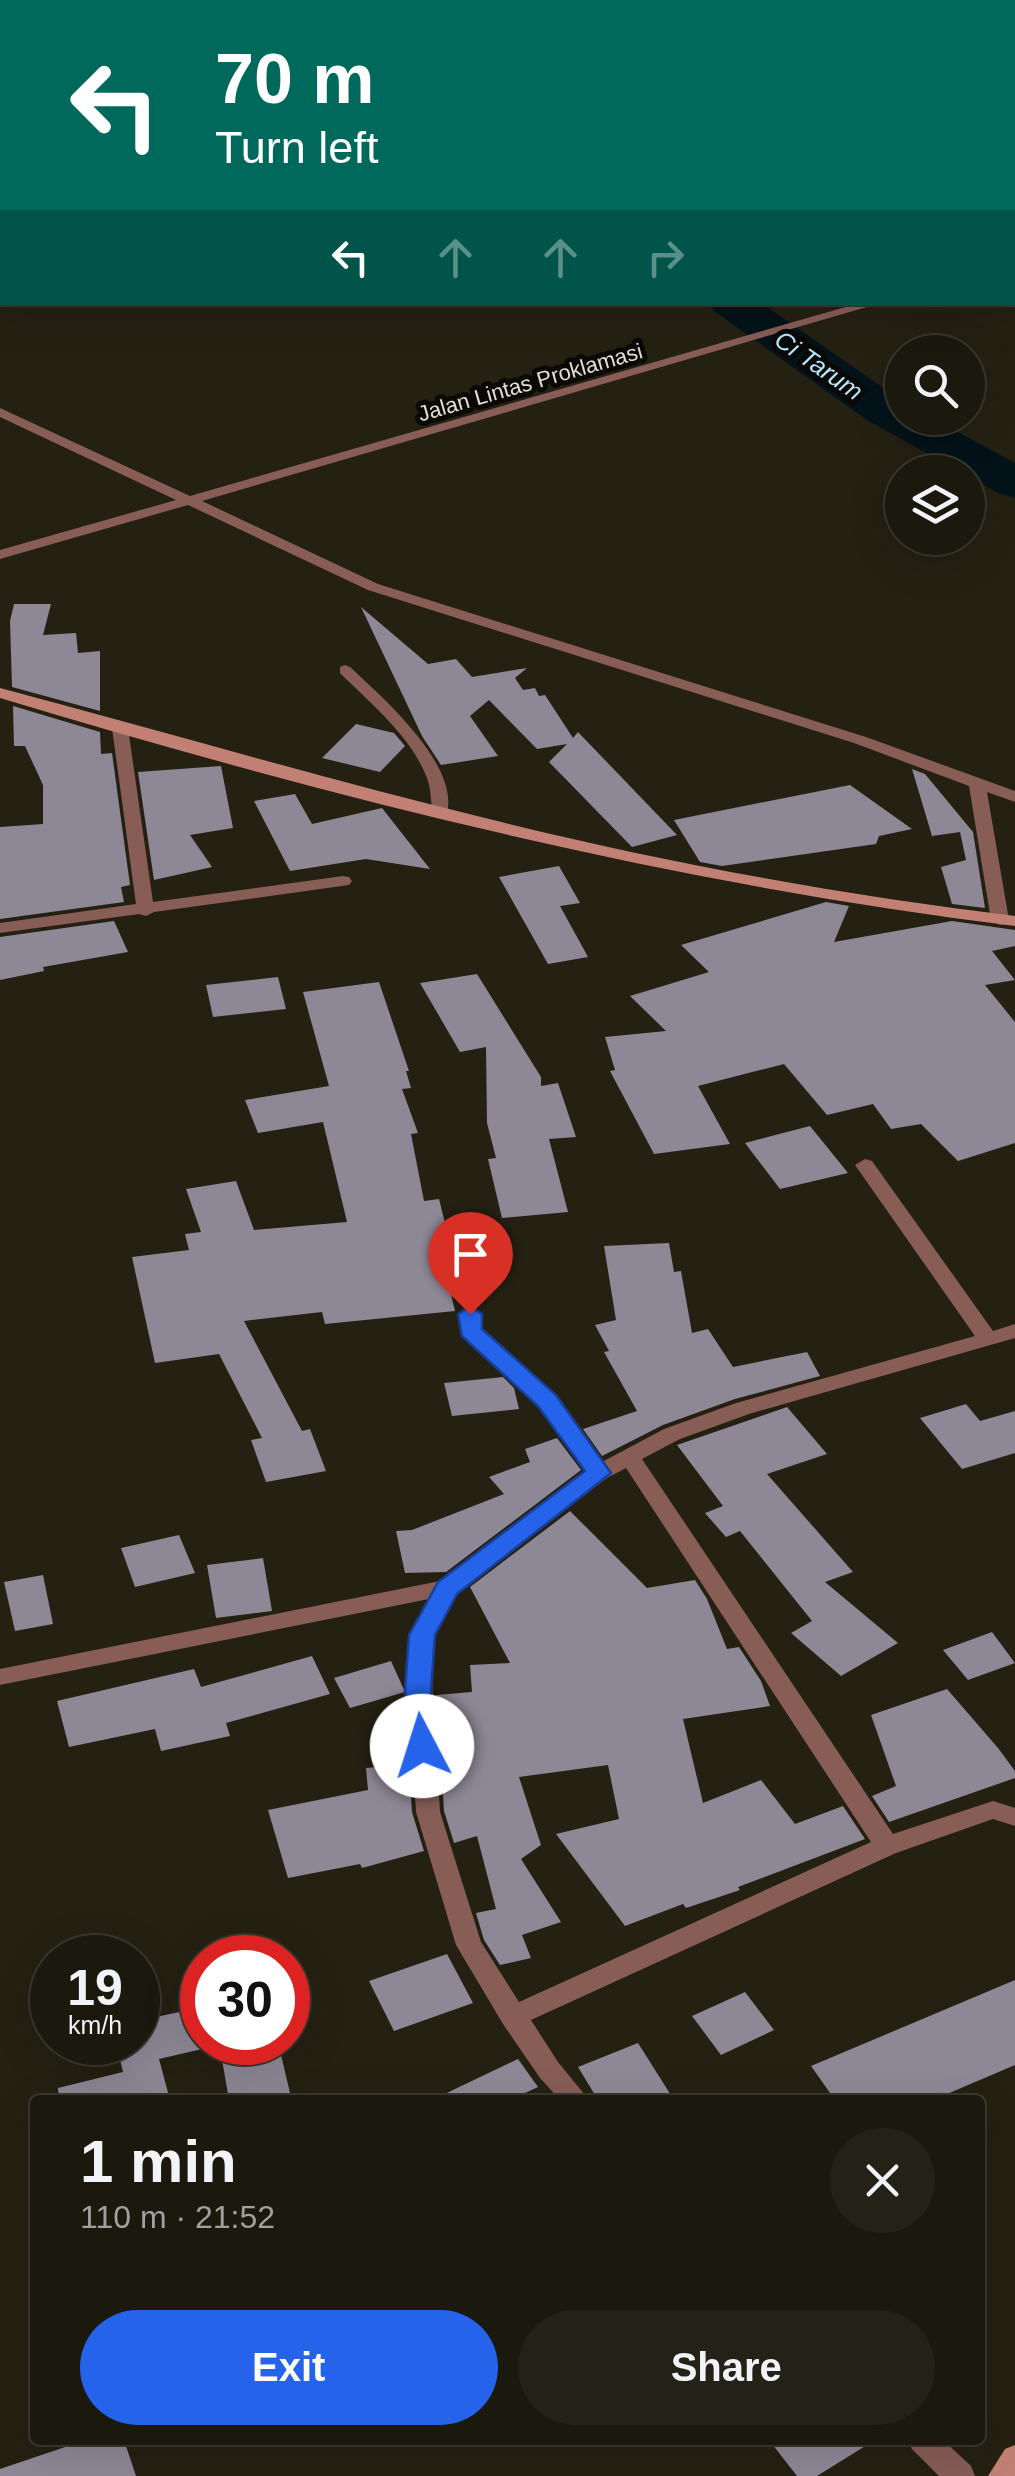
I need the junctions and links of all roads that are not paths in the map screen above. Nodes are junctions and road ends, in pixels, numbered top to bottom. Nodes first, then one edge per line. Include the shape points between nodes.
1 (867, 305) edge
2 (0, 412) edge
3 (194, 500) junction
4 (0, 555) edge
5 (345, 670) dead end
6 (0, 693) edge
7 (120, 728) junction
8 (977, 783) junction
9 (1015, 798) edge
10 (440, 813) junction
11 (343, 882) dead end
12 (146, 911) junction
13 (1008, 920) edge
14 (0, 928) edge
15 (866, 1165) dead end
16 (470, 1314) dead end
17 (1015, 1331) edge
18 (988, 1339) junction
19 (628, 1455) junction
20 (599, 1473) junction
21 (447, 1588) junction
22 (0, 1676) edge
23 (1015, 1817) edge
24 (886, 1846) junction
25 (512, 2017) junction
26 (571, 2095) edge
27 (927, 2445) edge
28 (1015, 2459) edge
29 (960, 2476) edge
30 (1003, 2476) edge

1 - 3 street, Jalan Lintas Proklamasi
2 - 3 street
3 - 4 street, Jalan Lintas Proklamasi
3 - 8 street via 418,604 674,679
5 - 10 street via 398,722 438,780
6 - 7 street
7 - 10 street
7 - 12 street
8 - 9 street
8 - 13 street
10 - 13 street via 790,889
11 - 12 street
12 - 14 street
15 - 18 street
16 - 20 street via 471,1331 547,1400
17 - 18 street
18 - 19 street via 744,1408
19 - 20 street
19 - 24 street
20 - 21 street
21 - 22 street
21 - 25 street via 422,1635 419,1664 428,1812 469,1945
23 - 24 street via 993,1810
24 - 25 street
25 - 26 street
27 - 29 street
28 - 30 street

